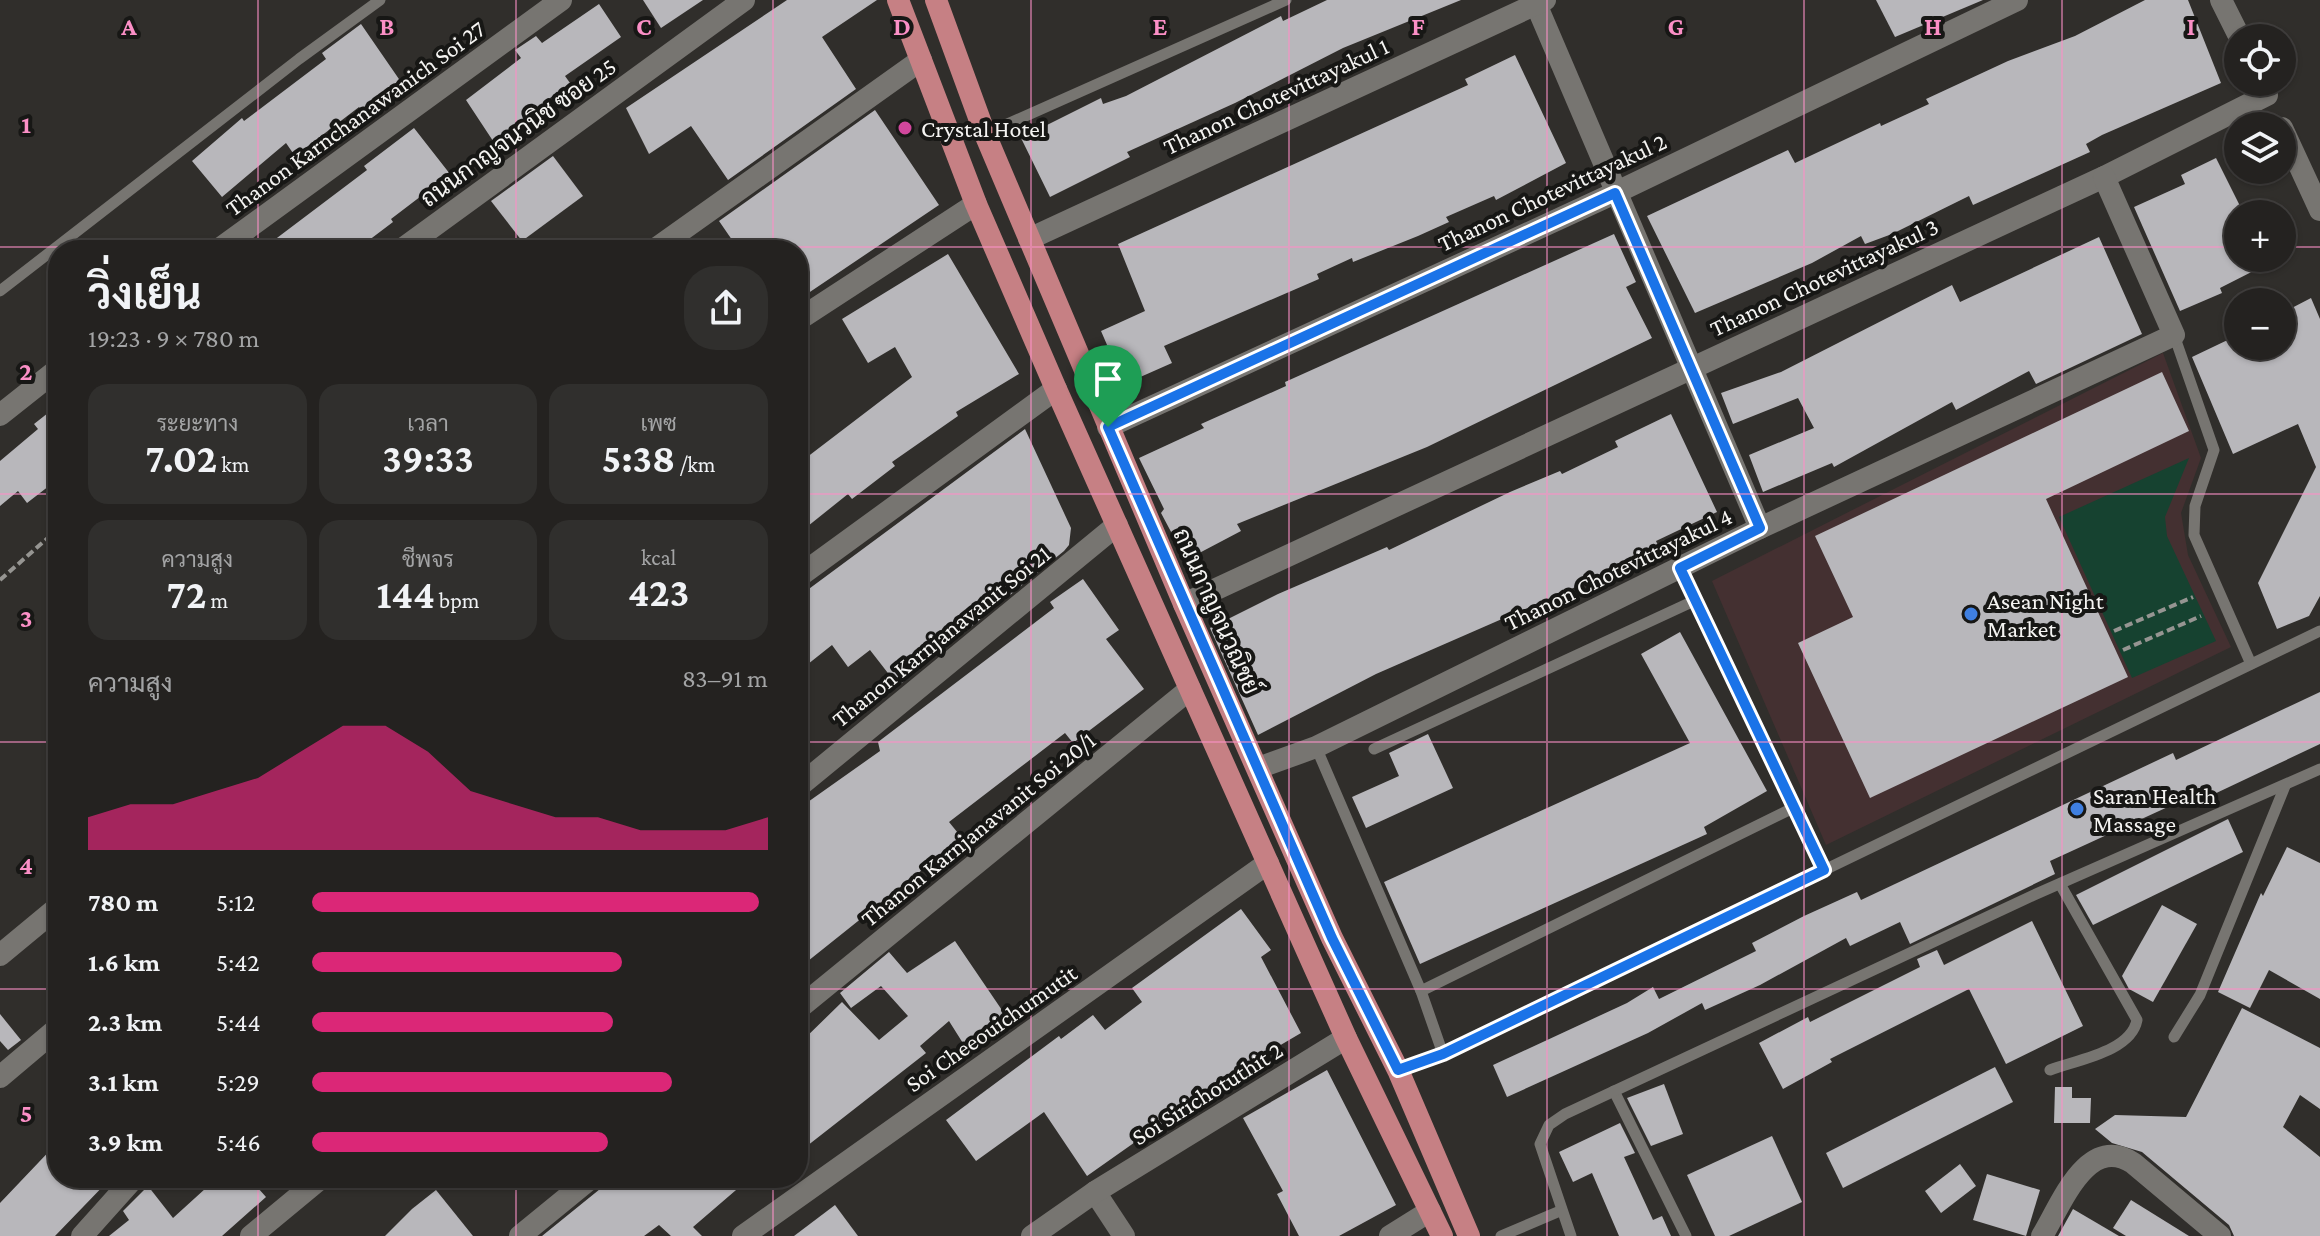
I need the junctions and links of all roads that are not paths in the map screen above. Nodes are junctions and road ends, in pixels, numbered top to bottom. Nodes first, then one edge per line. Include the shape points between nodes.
1 (380, 0) edge
2 (561, 0) edge
3 (744, 0) edge
4 (898, 0) edge
5 (936, 0) edge
6 (1286, 0) edge
7 (2017, 0) edge
8 (2221, 0) edge
9 (1539, 1) edge
10 (2233, 24) edge
11 (921, 60) junction
12 (2251, 96) edge
13 (985, 134) junction
14 (2296, 158) edge
15 (2104, 177) junction
16 (1615, 193) junction
17 (976, 204) junction
18 (2320, 210) edge
19 (1029, 239) junction
20 (66, 240) edge
21 (232, 240) edge
22 (415, 240) edge
23 (668, 240) edge
24 (48, 254) edge
25 (0, 291) edge
26 (808, 313) edge
27 (2174, 335) junction
28 (1693, 366) junction
29 (48, 377) edge
30 (1056, 389) junction
31 (0, 415) edge
32 (1108, 427) junction
33 (1080, 438) junction
34 (1117, 525) junction
35 (1760, 528) junction
36 (1680, 568) junction
37 (808, 570) edge
38 (1696, 600) junction
39 (1184, 604) junction
40 (1159, 620) junction
41 (2320, 631) edge
42 (2251, 664) junction
43 (1190, 689) junction
44 (1316, 747) junction
45 (1374, 749) dead end
46 (1258, 768) junction
47 (2320, 769) edge
48 (808, 779) edge
49 (2285, 786) junction
50 (1795, 807) junction
51 (1268, 863) junction
52 (1824, 870) junction
53 (2060, 884) junction
54 (48, 915) edge
55 (0, 955) edge
56 (1421, 991) junction
57 (808, 1001) edge
58 (48, 1036) edge
59 (2174, 1037) dead end
60 (1346, 1038) junction
61 (1443, 1054) junction
62 (1398, 1070) junction
63 (2050, 1070) dead end
64 (0, 1077) edge
65 (1614, 1091) junction
66 (125, 1188) edge
67 (309, 1188) edge
68 (579, 1188) edge
69 (1095, 1192) junction
70 (1430, 1211) junction
71 (1560, 1211) junction
72 (82, 1236) edge
73 (251, 1236) edge
74 (520, 1236) edge
75 (743, 1236) edge
76 (1032, 1236) edge
77 (1124, 1236) edge
78 (1390, 1236) edge
79 (1442, 1236) edge
80 (1469, 1236) edge
81 (1501, 1236) edge
82 (1571, 1236) edge
83 (1686, 1236) edge
84 (2042, 1236) edge
85 (2220, 1236) edge

1 - 20 lane
2 - 21 street, Thanon Karnchanawanich Soi 27
3 - 22 street, ถนนกาญจนวนิช ซอย 25
4 - 11 main road
5 - 13 main road, ถนนกาญจนวณิชย์
6 - 13 lane
7 - 16 street, Thanon Chotevittayakul 2
8 - 10 street
9 - 16 street
9 - 19 street, Thanon Chotevittayakul 1
11 - 17 main road
11 - 23 street
12 - 15 street, Thanon Chotevittayakul 3
13 - 19 main road, ถนนกาญจนวณิชย์
14 - 18 street
15 - 27 street
15 - 28 street, Thanon Chotevittayakul 3
16 - 28 street
16 - 32 street, Thanon Chotevittayakul 2
17 - 26 street
17 - 30 main road
19 - 32 main road, ถนนกาญจนวณิชย์
24 - 25 lane
27 - 35 street, Thanon Chotevittayakul 4
27 - 42 lane via 2214,450 2195,506 2194,535
28 - 35 street
28 - 39 street, Thanon Chotevittayakul 3
29 - 31 street
30 - 33 main road
30 - 37 street
32 - 33 main road
32 - 39 main road, ถนนกาญจนวณิชย์
33 - 34 main road
34 - 40 main road
34 - 48 street, Thanon Karnjanavanit Soi 21
35 - 36 street, Thanon Chotevittayakul 4
36 - 38 lane
36 - 44 street, Thanon Chotevittayakul 4
38 - 45 lane
38 - 50 lane
39 - 40 main road
39 - 46 main road, ถนนกาญจนวณิชย์
40 - 43 main road
41 - 42 lane
42 - 52 lane
43 - 51 main road
43 - 57 street, Thanon Karnjanavanit Soi 20/1
44 - 46 street, Thanon Chotevittayakul 4
44 - 56 lane
46 - 62 main road, ถนนกาญจนวณิชย์ via 1332,938
47 - 49 lane
49 - 53 lane
49 - 59 lane via 2200,995
50 - 52 lane
50 - 56 lane
51 - 60 main road
51 - 75 street, Soi Cheeouichumutit
52 - 61 lane
53 - 63 lane via 2137,1020 2130,1037 2118,1045
53 - 65 lane
54 - 55 street
56 - 61 lane
58 - 64 street
60 - 69 street, Soi Sirichotuthit 2
60 - 70 main road
61 - 62 lane
62 - 80 main road, ถนนกาญจนวณิชย์
65 - 71 lane via 1554,1120 1542,1136
65 - 83 lane
66 - 72 street
67 - 73 street
68 - 74 street
69 - 76 street, Soi Sirichotuthit 2
69 - 77 street
70 - 78 street
70 - 79 main road
71 - 81 lane
71 - 82 lane
84 - 85 street via 2085,1167 2106,1153 2133,1163

